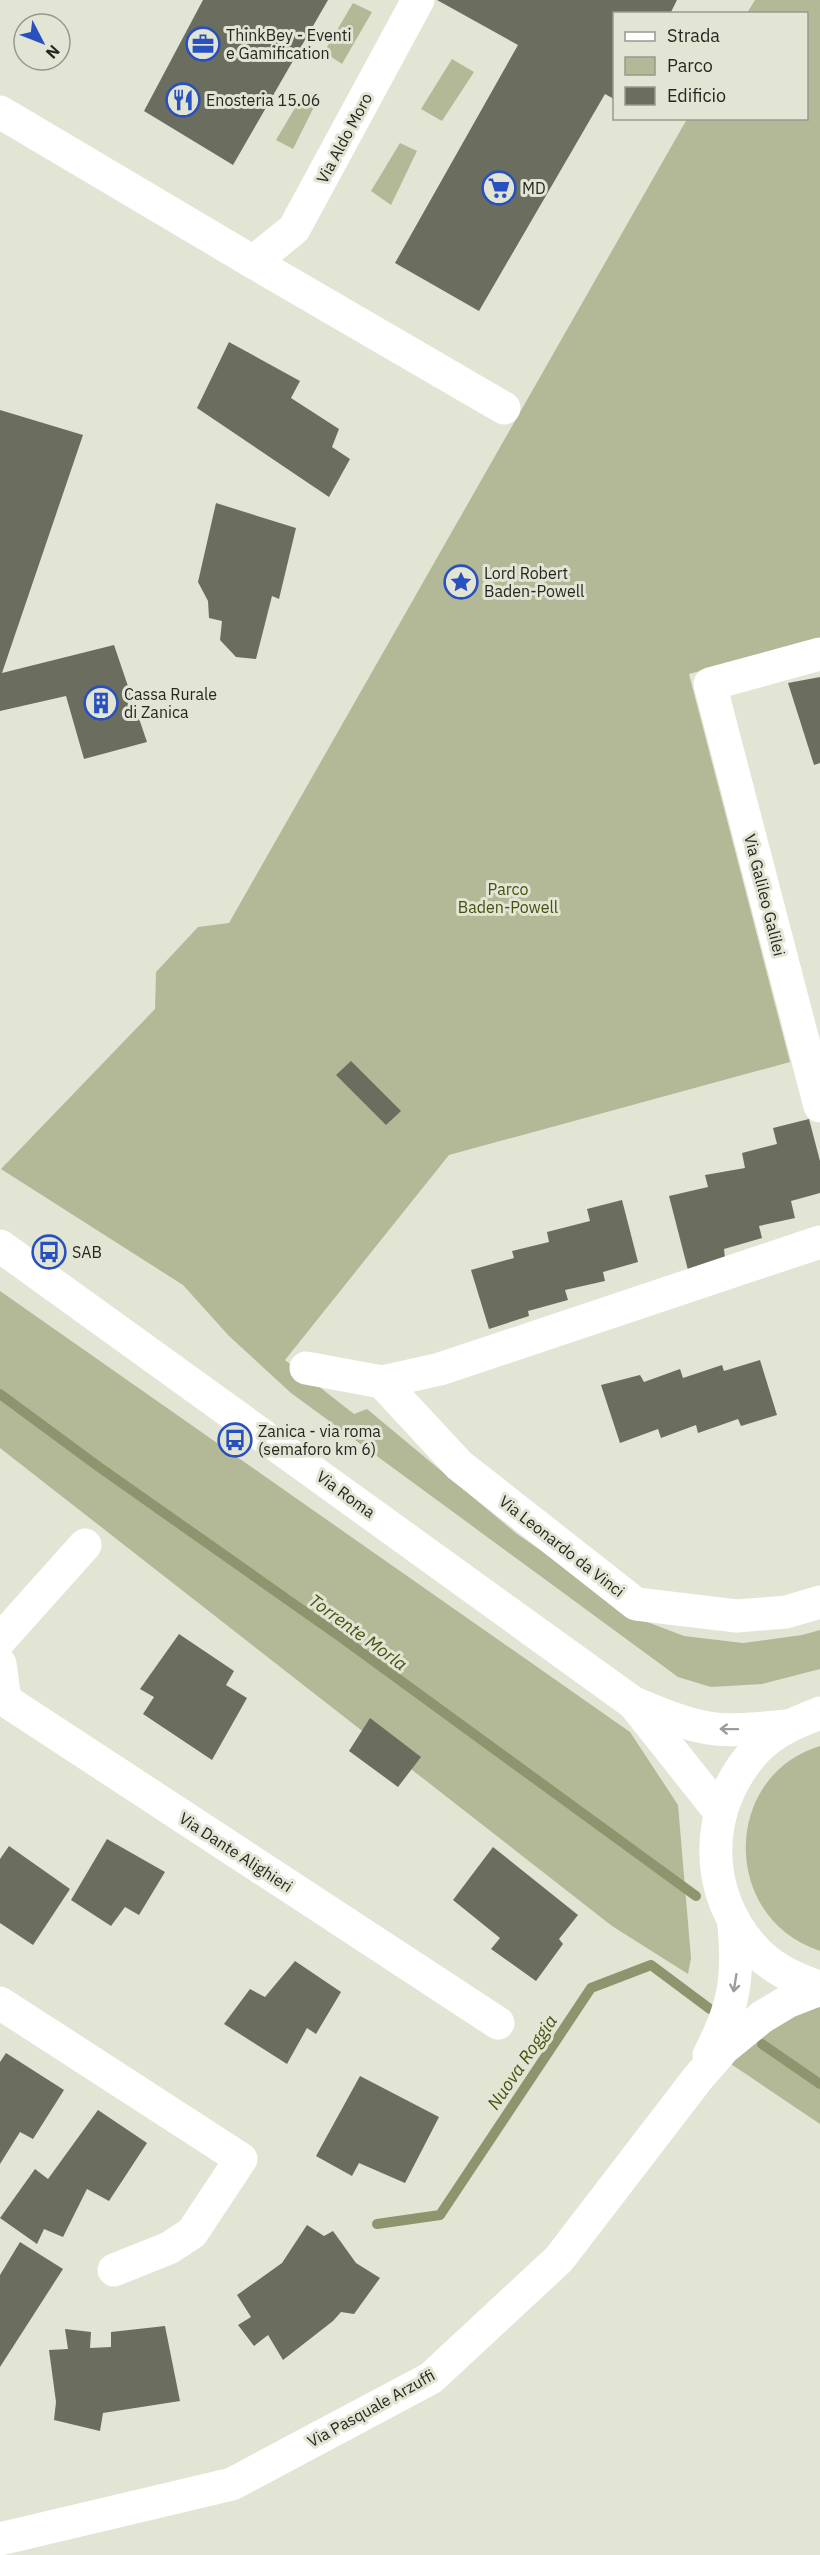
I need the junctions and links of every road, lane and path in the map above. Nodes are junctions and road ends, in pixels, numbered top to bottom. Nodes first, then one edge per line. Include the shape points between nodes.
1 (418, 0) edge
2 (0, 112) edge
3 (253, 262) junction
4 (504, 408) dead end
5 (820, 654) edge
6 (820, 1106) edge
7 (820, 1242) edge
8 (0, 1246) edge
9 (306, 1368) dead end
10 (382, 1383) junction
11 (85, 1545) dead end
12 (820, 1602) edge
13 (0, 1640) edge
14 (0, 1664) edge
15 (632, 1702) junction
16 (820, 1713) edge
17 (788, 1726) junction
18 (720, 1812) junction
19 (734, 1925) junction
20 (820, 1989) edge
21 (0, 2003) edge
22 (498, 2023) dead end
23 (698, 2078) junction
24 (114, 2270) dead end
25 (0, 2539) edge

1 - 3 street, Via Aldo Moro via 294,230
2 - 3 street
3 - 4 street
5 - 6 street, Via Galileo Galilei via 710,684
7 - 10 street via 440,1369
8 - 15 street, Via Roma
9 - 10 street
10 - 12 street, Via Leonardo da Vinci via 459,1465 636,1604 737,1616 786,1612
11 - 13 street
14 - 22 street, Via Dante Alighieri via 5,1700
17 -> 15 street, Via Roma via 708,1728
15 - 18 street, Via Roma
16 - 17 street, Via Roma
17 - 18 street, Via Roma via 758,1748 734,1778
18 - 19 street, Via Roma via 714,1850 719,1889
19 - 20 street, Via Roma via 765,1959 787,1975
19 -> 23 street, Via Pasquale Arzuffi via 738,1961 732,2001
20 - 23 street, Via Pasquale Arzuffi via 762,2017 724,2048
21 - 24 street via 241,2159 192,2233 169,2248
23 - 25 street, Via Pasquale Arzuffi via 559,2259 431,2378 232,2484

